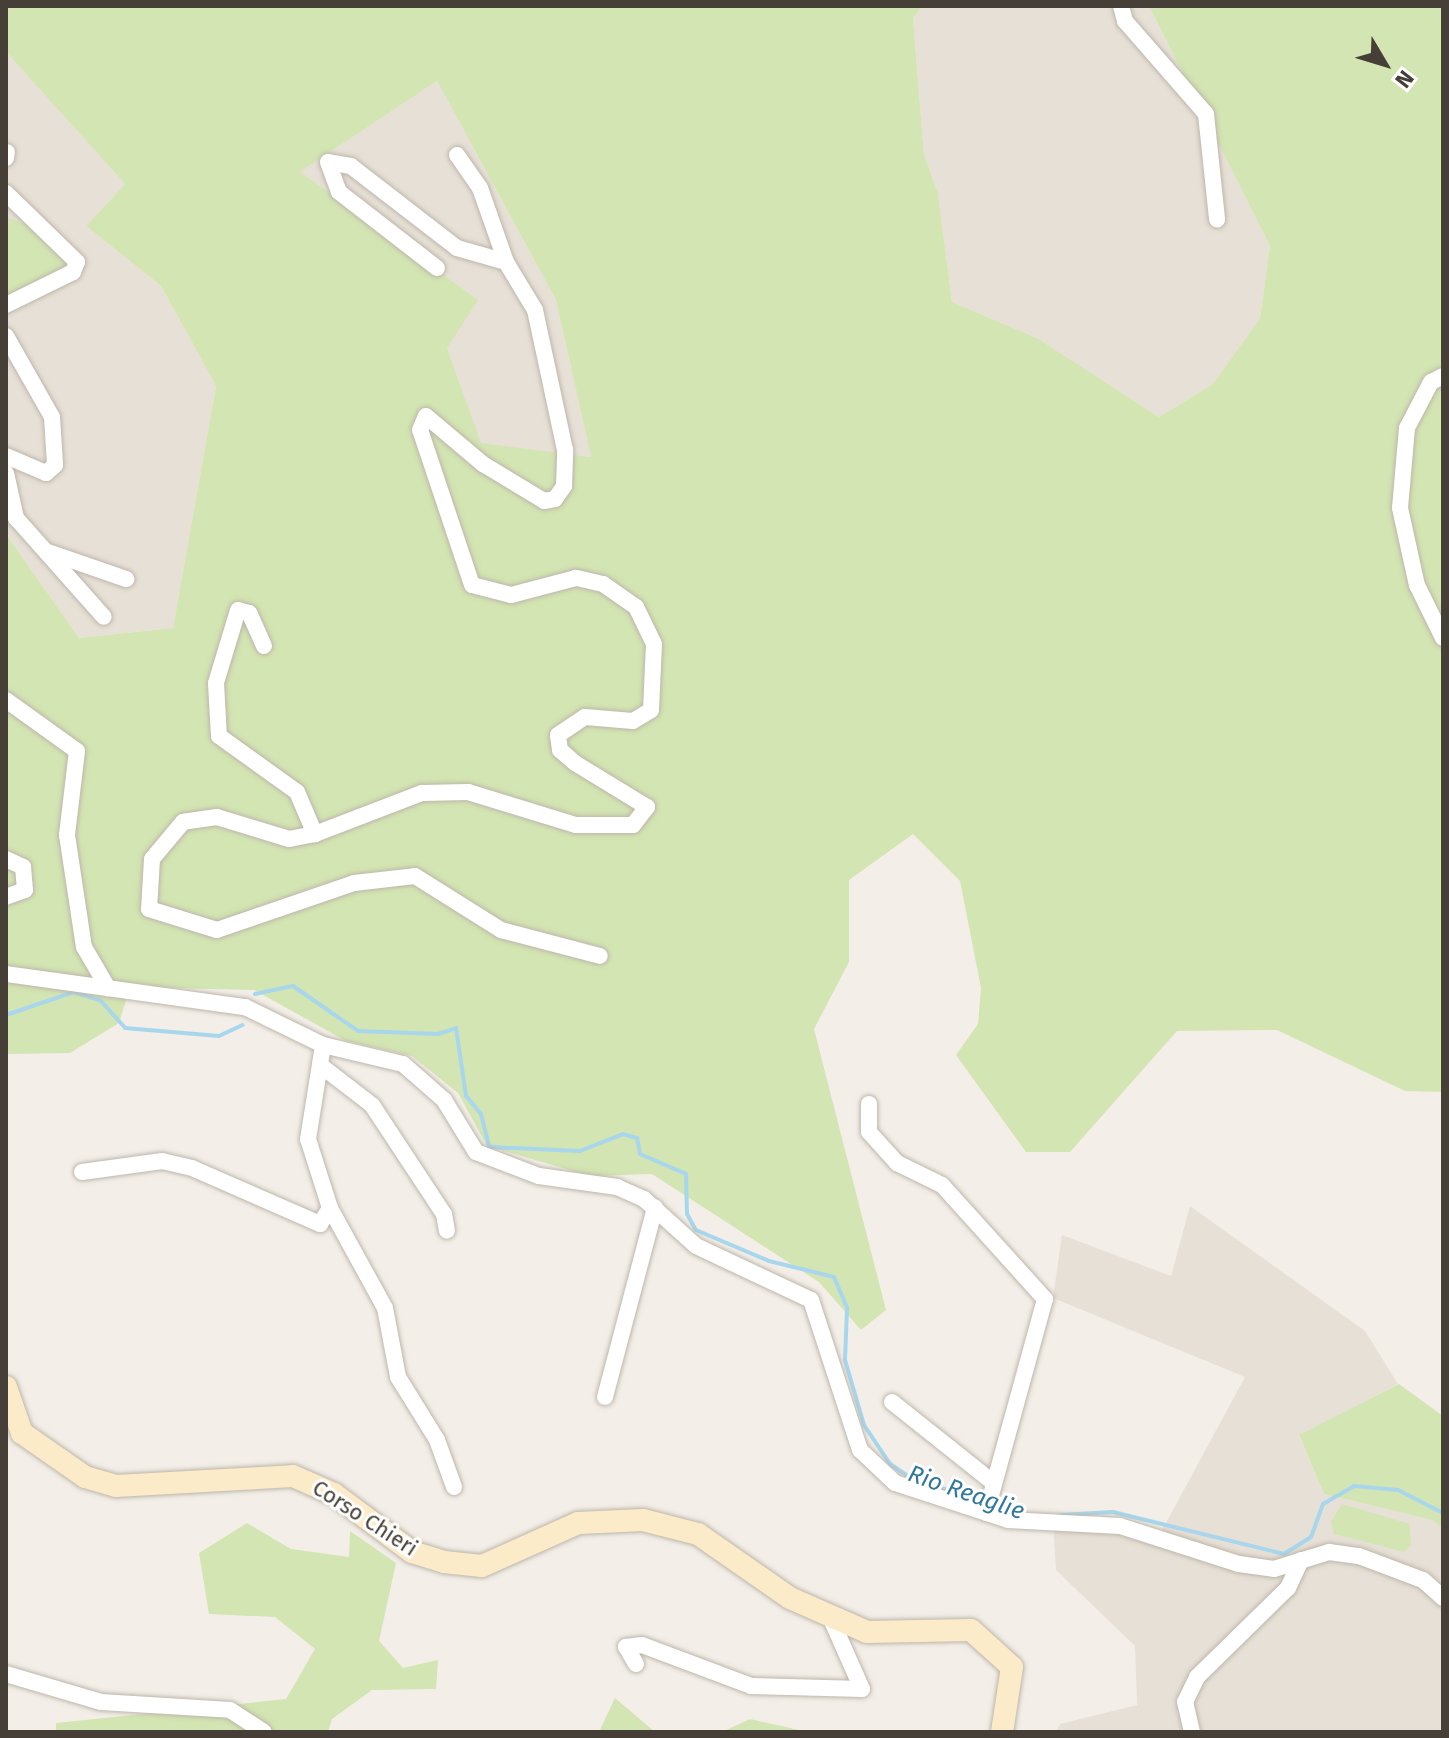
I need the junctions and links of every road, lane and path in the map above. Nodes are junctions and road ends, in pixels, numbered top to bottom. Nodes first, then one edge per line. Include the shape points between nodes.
1 (1121, 6) edge
2 (457, 155) dead end
3 (6, 193) edge
4 (1217, 219) dead end
5 (506, 262) junction
6 (437, 268) dead end
7 (6, 305) edge
8 (6, 336) edge
9 (1443, 376) edge
10 (6, 456) edge
11 (6, 473) edge
12 (48, 552) junction
13 (126, 579) dead end
14 (104, 617) dead end
15 (1443, 638) edge
16 (264, 646) dead end
17 (6, 700) edge
18 (315, 834) junction
19 (6, 859) edge
20 (6, 897) edge
21 (600, 956) dead end
22 (6, 974) edge
23 (108, 988) junction
24 (323, 1045) junction
25 (320, 1065) junction
26 (869, 1104) dead end
27 (82, 1172) dead end
28 (330, 1208) junction
29 (655, 1208) junction
30 (447, 1231) dead end
31 (6, 1387) edge
32 (605, 1397) dead end
33 (892, 1402) dead end
34 (454, 1487) dead end
35 (992, 1488) junction
36 (986, 1512) junction
37 (1301, 1560) junction
38 (1443, 1598) edge
39 (831, 1619) junction
40 (636, 1664) dead end
41 (6, 1674) edge
42 (264, 1732) edge
43 (1002, 1732) edge
44 (1192, 1732) edge

1 - 4 street via 1125,21 1206,114
2 - 5 street via 480,188
3 - 7 street via 77,262 73,272
5 - 6 street via 457,248 351,166 328,162 339,192
5 - 18 street via 535,310 565,450 564,486 544,501 483,464 426,416 420,430 472,585 511,595 576,578 603,584 636,607 650,631 651,710 633,721 585,717 558,735 560,750 575,763 629,790 647,807 644,818 576,825 468,792 422,793
8 - 10 street via 52,417 55,465 46,473
9 - 15 street via 1431,382 1407,428 1400,508 1417,585
11 - 12 street via 16,518
12 - 13 street
12 - 14 street
16 - 18 street via 259,626 238,610 216,683 219,736 297,792
17 - 23 street via 77,751 67,835 84,947
18 - 21 street via 289,839 197,816 159,847 144,899 149,909 217,930 354,883 415,876 501,930
19 - 20 street via 23,867 25,890
22 - 23 street
23 - 24 street via 245,1007
24 - 25 street
24 - 29 street via 403,1064 444,1100 476,1152 539,1176 617,1187
25 - 28 street via 308,1139
25 - 30 street via 372,1105 444,1214
26 - 35 street via 869,1132 897,1163 951,1193 991,1247 1038,1284 1045,1299
27 - 28 street via 162,1161 254,1193 305,1223 320,1224
28 - 34 street via 385,1308 398,1377 437,1440
29 - 32 street
29 - 36 street via 696,1246 811,1300 860,1450 879,1475
31 - 39 main road, Corso Chieri via 22,1433 37,1450 101,1482 293,1476 334,1494 412,1552 465,1566 482,1566 578,1523 643,1520 698,1534
33 - 35 street
35 - 36 street
36 - 37 street via 1044,1527 1120,1526 1239,1564 1274,1569
37 - 38 street via 1329,1552 1359,1556 1423,1580
37 - 44 street via 1288,1588 1197,1677 1185,1702
39 - 40 street via 862,1689 751,1686 642,1645 626,1647
39 - 43 main road, Corso Chieri via 867,1632 971,1630 1012,1667
41 - 42 street via 101,1702 166,1700 230,1710

